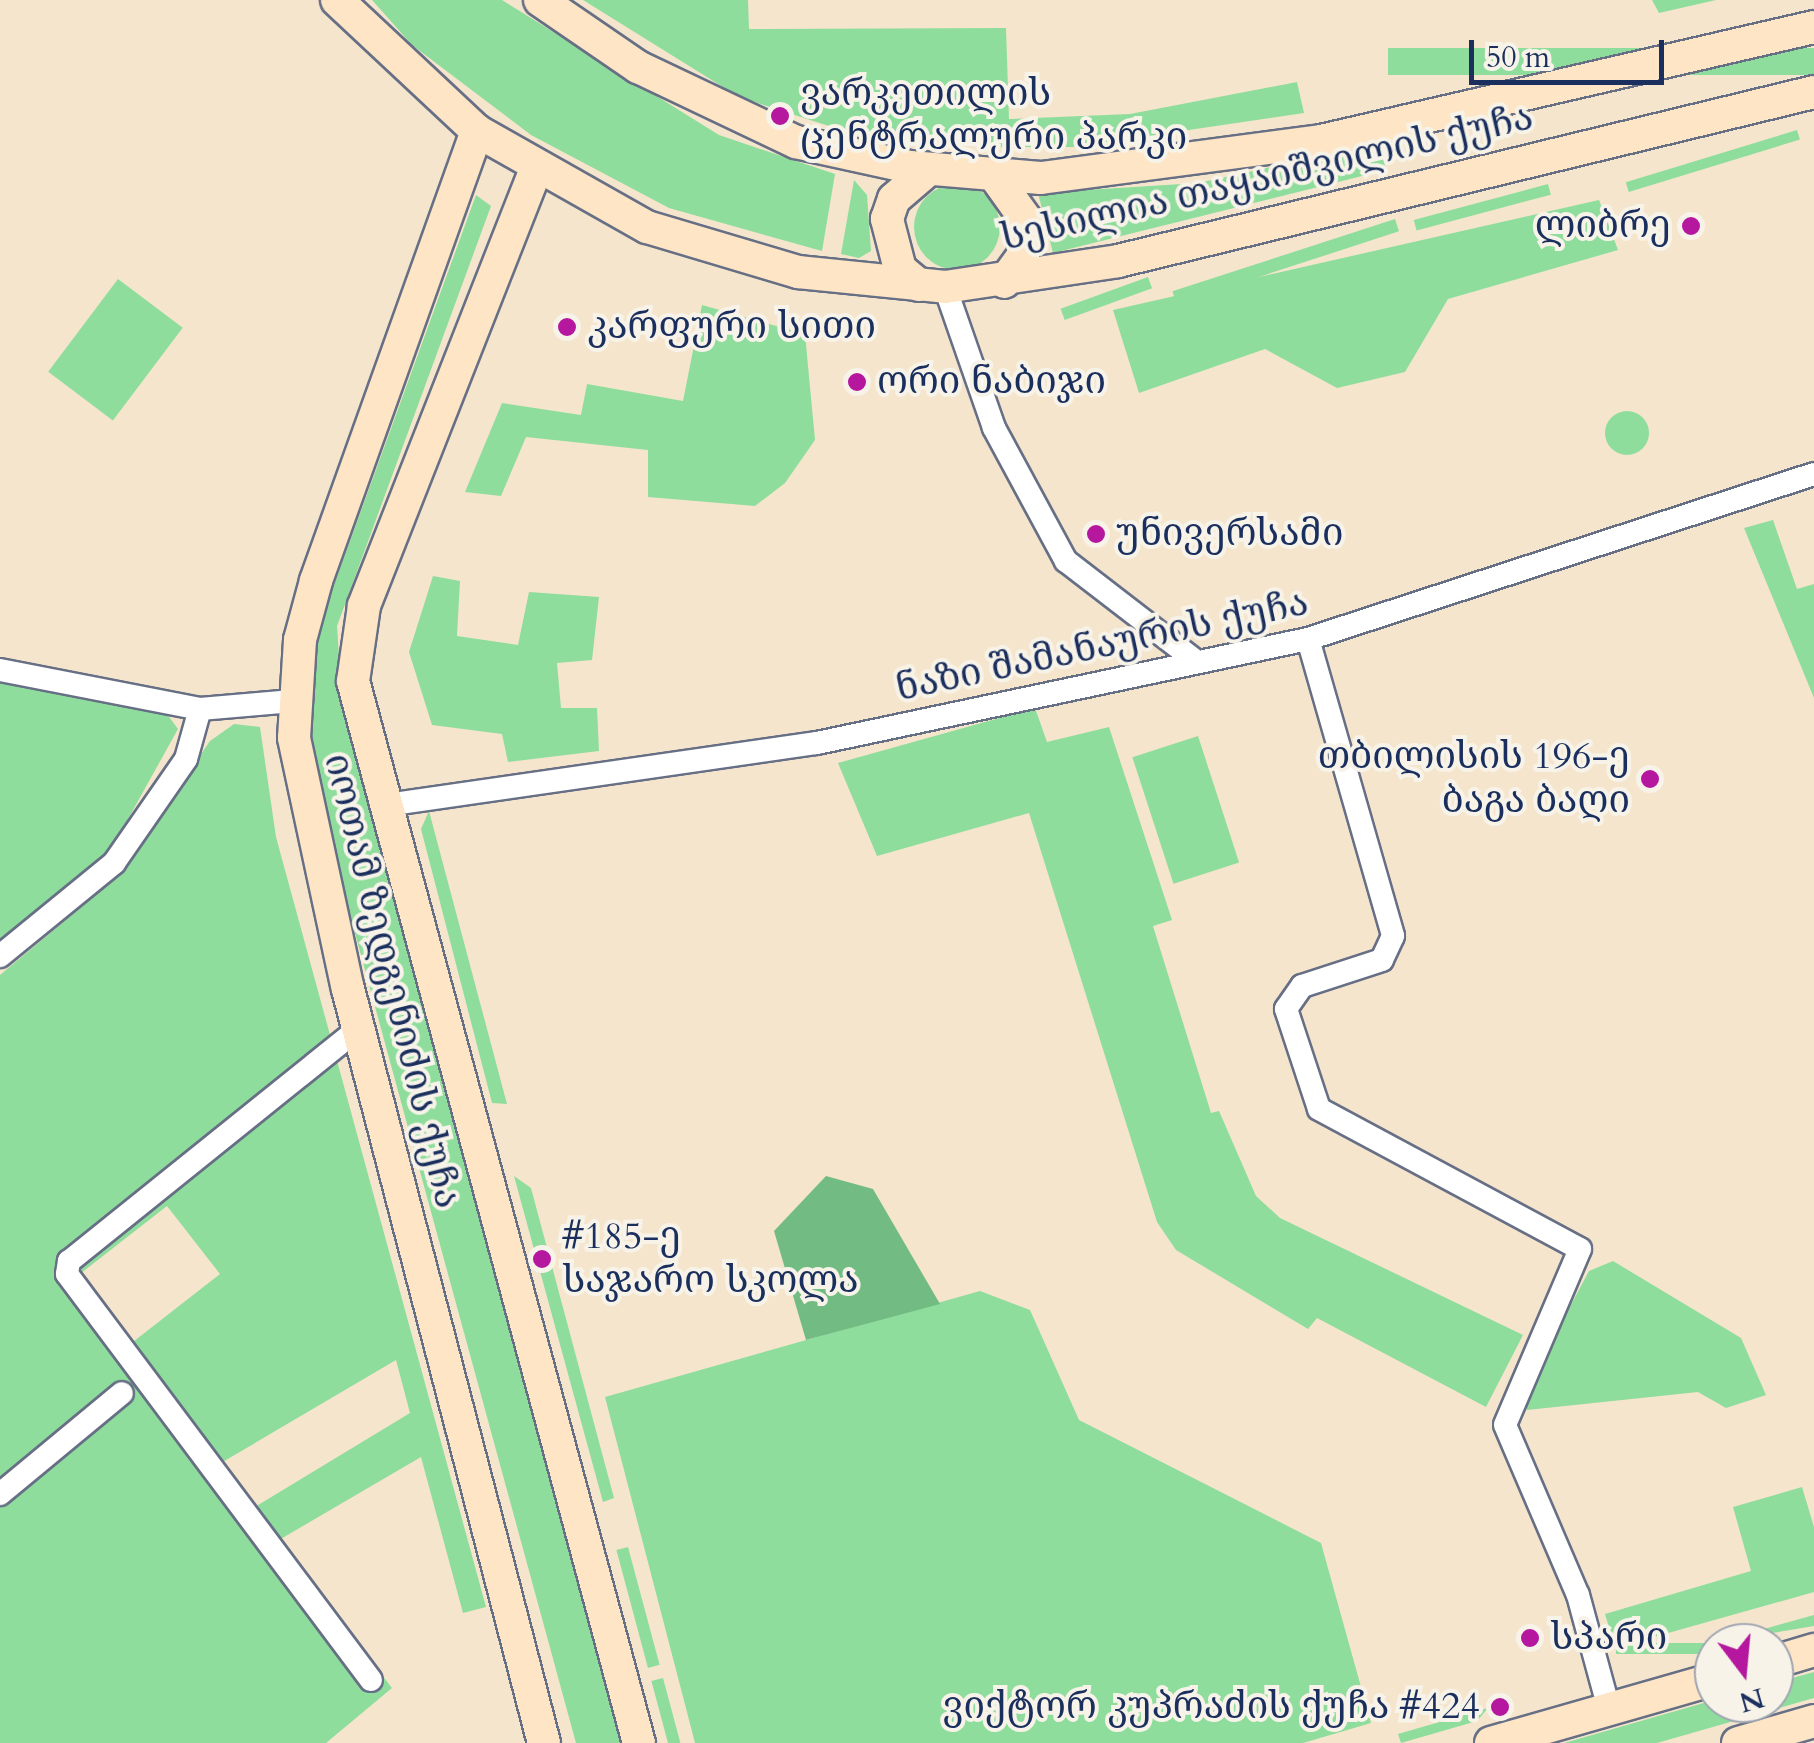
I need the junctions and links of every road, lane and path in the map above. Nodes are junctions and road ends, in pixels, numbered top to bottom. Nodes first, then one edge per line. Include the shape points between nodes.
1 (337, 0) edge
2 (540, 0) edge
3 (1814, 26) edge
4 (1814, 92) edge
5 (477, 132) junction
6 (536, 169) junction
7 (929, 169) junction
8 (994, 175) junction
9 (1004, 282) junction
10 (932, 286) junction
11 (1814, 474) edge
12 (1308, 639) junction
13 (1197, 662) junction
14 (0, 670) edge
15 (294, 701) junction
16 (200, 709) junction
17 (386, 805) junction
18 (0, 956) edge
19 (358, 1029) junction
20 (122, 1394) dead end
21 (0, 1494) edge
22 (371, 1680) dead end
23 (1694, 1686) edge
24 (1609, 1709) junction
25 (1814, 1722) edge
26 (544, 1743) edge
27 (640, 1743) edge
28 (1491, 1743) edge
29 (1738, 1743) edge

1 - 5 main road, სესილია თაყაიშვილის ქუჩა
2 - 7 main road, სესილია თაყაიშვილის ქუჩა via 638,67 759,128
3 - 8 main road, სესილია თაყაიშვილის ქუჩა via 1321,141 1099,174
4 - 9 main road, სესილია თაყაიშვილის ქუჩა
5 - 6 main road, სესილია თაყაიშვილის ქუჩა
5 - 15 main road, იოთამ ზედგენიძის ქუჩა via 316,582
6 - 10 main road, სესილია თაყაიშვილის ქუჩა via 699,246 798,272
6 - 17 main road, იოთამ ზედგენიძის ქუჩა via 355,639 354,681
7 - 8 main road, სესილია თაყაიშვილის ქუჩა
7 - 10 main road via 894,198 886,219 900,269
8 - 9 main road via 1027,221 1023,256
9 - 10 main road, სესილია თაყაიშვილის ქუჩა
10 - 13 street via 994,428 1066,561
11 - 12 street, ნაზი შამანაურის ქუჩა
12 - 13 street, ნაზი შამანაურის ქუჩა
12 - 24 street via 1393,936 1382,960 1302,986 1286,1009 1319,1109 1580,1249 1505,1425 1578,1595
13 - 17 street, ნაზი შამანაურის ქუჩა via 817,743
14 - 16 street
15 - 16 street
15 - 19 main road, იოთამ ზედგენიძის ქუჩა via 305,810
16 - 18 street via 186,760 114,862
17 - 27 main road, იოთამ ზედგენიძის ქუჩა
19 - 22 street via 69,1260 67,1274
19 - 26 main road, იოთამ ზედგენიძის ქუჩა
20 - 21 street
23 - 24 main road
24 - 28 main road
25 - 29 main road

